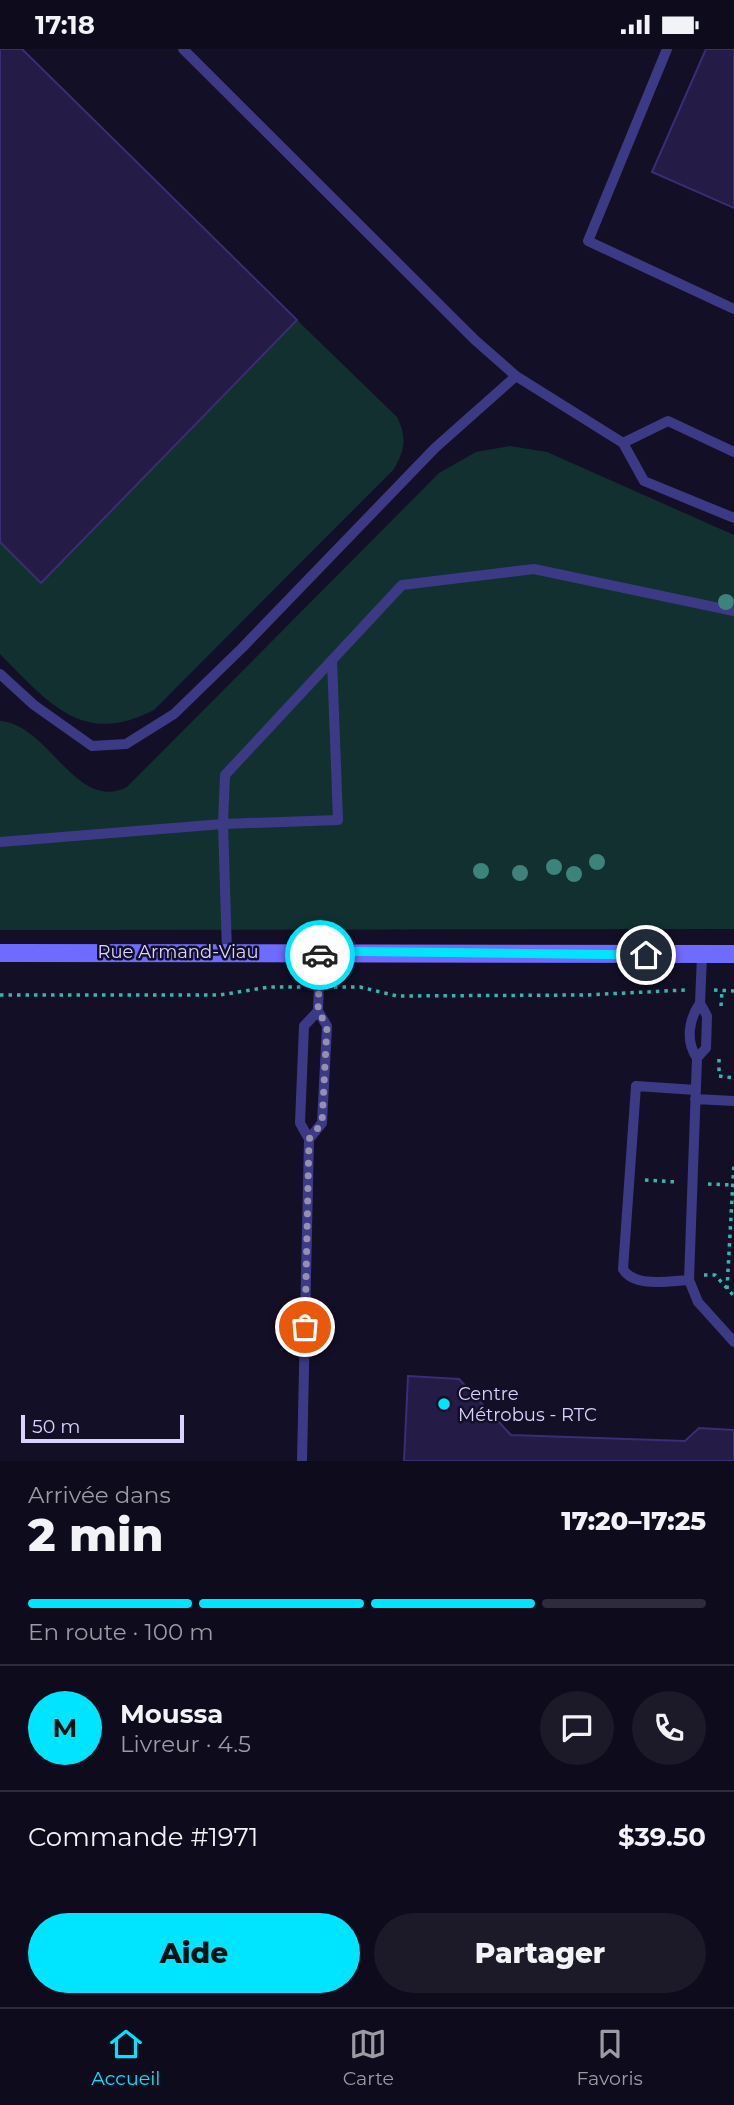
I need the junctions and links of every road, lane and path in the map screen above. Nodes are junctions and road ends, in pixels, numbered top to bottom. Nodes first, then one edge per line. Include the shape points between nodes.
1 (183, 49) edge
2 (667, 49) edge
3 (734, 309) edge
4 (516, 376) junction
5 (623, 443) junction
6 (734, 451) edge
7 (734, 518) edge
8 (734, 611) edge
9 (332, 660) junction
10 (0, 674) edge
11 (223, 824) junction
12 (0, 842) edge
13 (320, 951) junction
14 (227, 952) junction
15 (0, 953) edge
16 (734, 954) edge
17 (702, 956) junction
18 (279, 987) dead end
19 (357, 987) dead end
20 (701, 990) junction
21 (734, 991) edge
22 (0, 995) edge
23 (318, 1011) junction
24 (695, 1094) junction
25 (734, 1101) edge
26 (309, 1139) junction
27 (734, 1162) edge
28 (654, 1181) dead end
29 (664, 1181) dead end
30 (726, 1185) dead end
31 (733, 1185) edge
32 (704, 1275) dead end
33 (689, 1280) junction
34 (727, 1289) junction
35 (734, 1296) edge
36 (734, 1342) edge
37 (302, 1461) edge

1 - 4 lane
2 - 3 lane via 588,241
4 - 5 lane
4 - 10 lane via 435,447 174,713 126,744 93,746 34,705
5 - 6 lane via 668,421
5 - 7 lane via 644,481
8 - 9 lane via 534,569 402,585
9 - 11 lane via 225,775
9 - 11 lane via 338,820
11 - 12 lane
11 - 14 lane
13 - 14 street, Rue Armand-Viau
13 - 17 street, Rue Armand-Viau
13 - 23 lane
14 - 15 street, Rue Armand-Viau
16 - 17 street, Rue Armand-Viau
17 - 20 lane
18 - 22 path via 220,995
19 - 20 path via 397,996
20 - 21 path
20 - 24 lane via 700,1003 691,1016 690,1048 697,1058
23 - 26 lane via 327,1026 322,1123
23 - 26 lane via 304,1026 300,1123
24 - 25 lane
24 - 33 lane
24 - 33 lane via 636,1086 623,1269 638,1281
26 - 37 lane
27 - 31 path
28 - 29 path
30 - 31 path
31 - 34 path
32 - 34 path via 715,1275
33 - 36 lane via 698,1302
34 - 35 path

